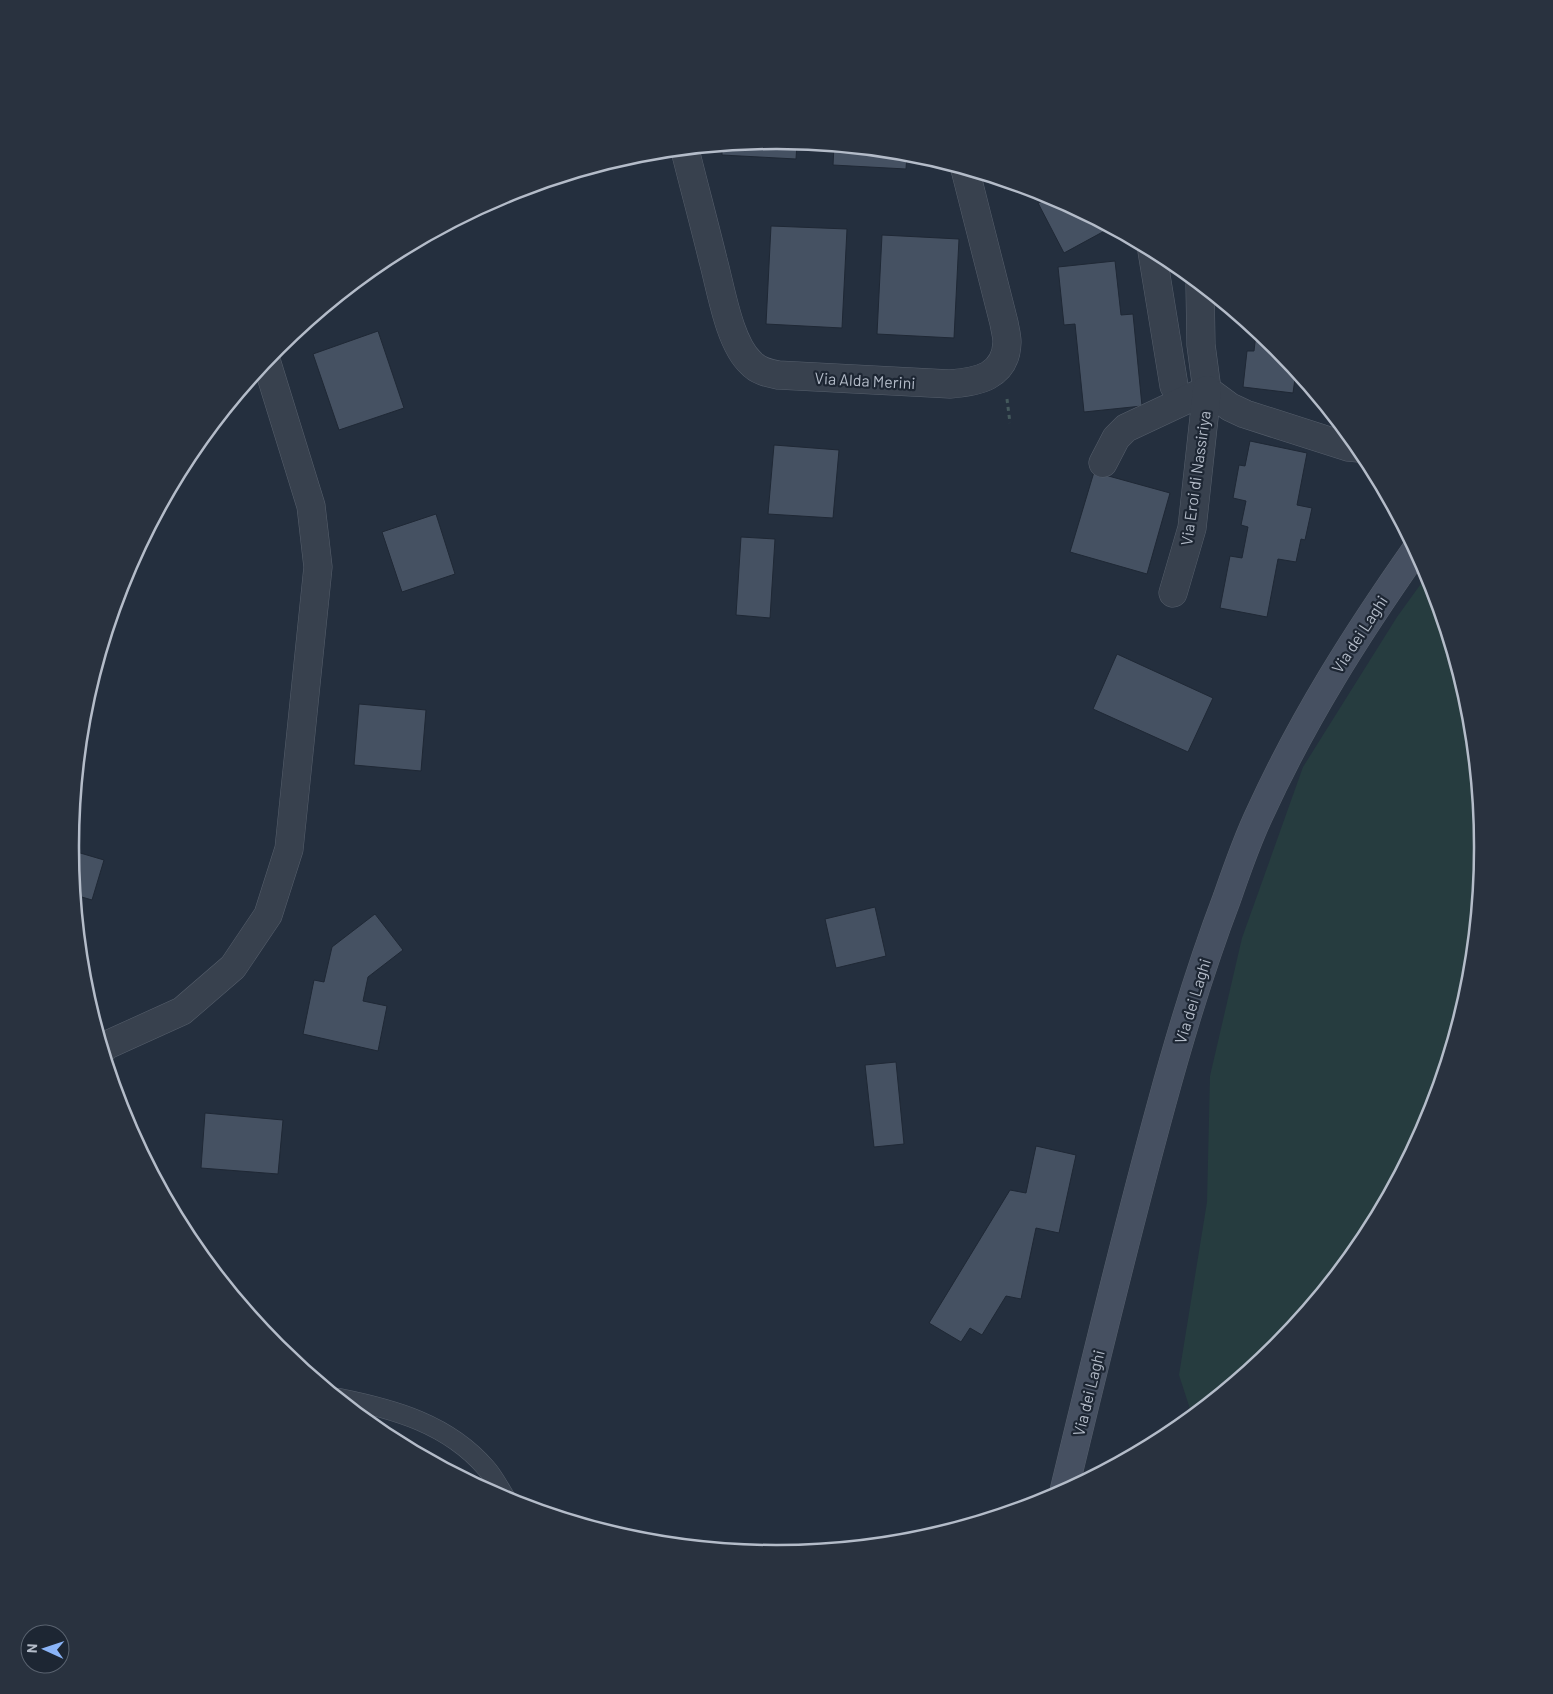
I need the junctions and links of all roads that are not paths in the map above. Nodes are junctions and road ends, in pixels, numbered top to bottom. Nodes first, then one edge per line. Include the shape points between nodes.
1 (686, 155) edge
2 (966, 176) edge
3 (1154, 261) edge
4 (1200, 292) edge
5 (269, 369) edge
6 (1174, 386) dead end
7 (1206, 390) junction
8 (1348, 447) edge
9 (1103, 463) dead end
10 (1411, 557) edge
11 (1174, 594) dead end
12 (108, 1045) edge
13 (351, 1400) edge
14 (1066, 1482) edge
15 (499, 1487) edge

1 - 2 street, Via Alda Merini via 727,315 738,346 756,368 778,375 950,384 976,382 996,368 1007,342
3 - 6 street
4 - 7 street, Via Eroi di Nassiriya
5 - 12 street via 311,506 318,567 290,849 268,915 232,967 182,1011
7 - 8 street, Via Eroi di Nassiriya via 1230,407 1259,420
7 - 9 street, Via Eroi di Nassiriya via 1126,428 1116,438
7 - 11 street, Via Eroi di Nassiriya via 1192,528
10 - 14 main road, Via dei Laghi via 1360,631 1298,734 1240,861 1177,1046
13 - 15 lane via 408,1415 438,1429 461,1444 486,1468

